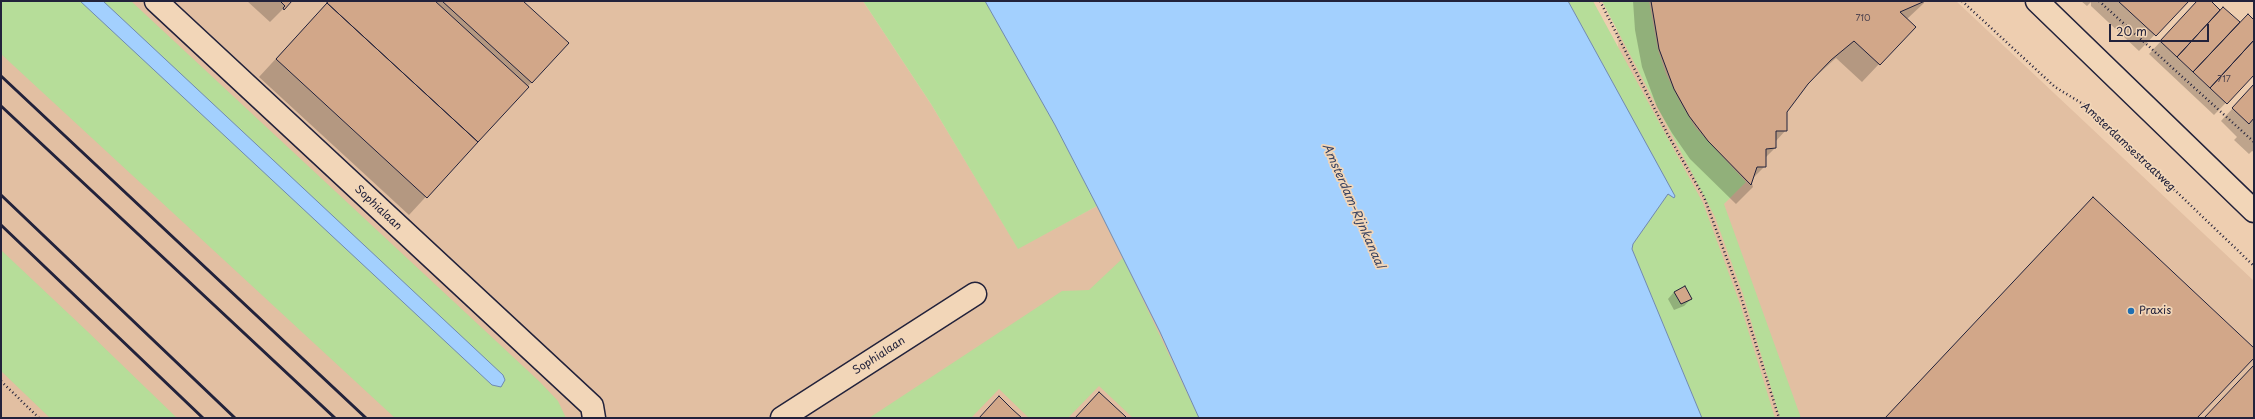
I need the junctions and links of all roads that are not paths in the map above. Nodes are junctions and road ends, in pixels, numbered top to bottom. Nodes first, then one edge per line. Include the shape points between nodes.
1 (156, 1) edge
2 (2037, 1) edge
3 (2254, 211) edge
4 (975, 294) dead end
5 (594, 418) edge
6 (782, 418) edge

1 - 5 street, Sophialaan via 592,406
2 - 3 street
4 - 6 street, Sophialaan

